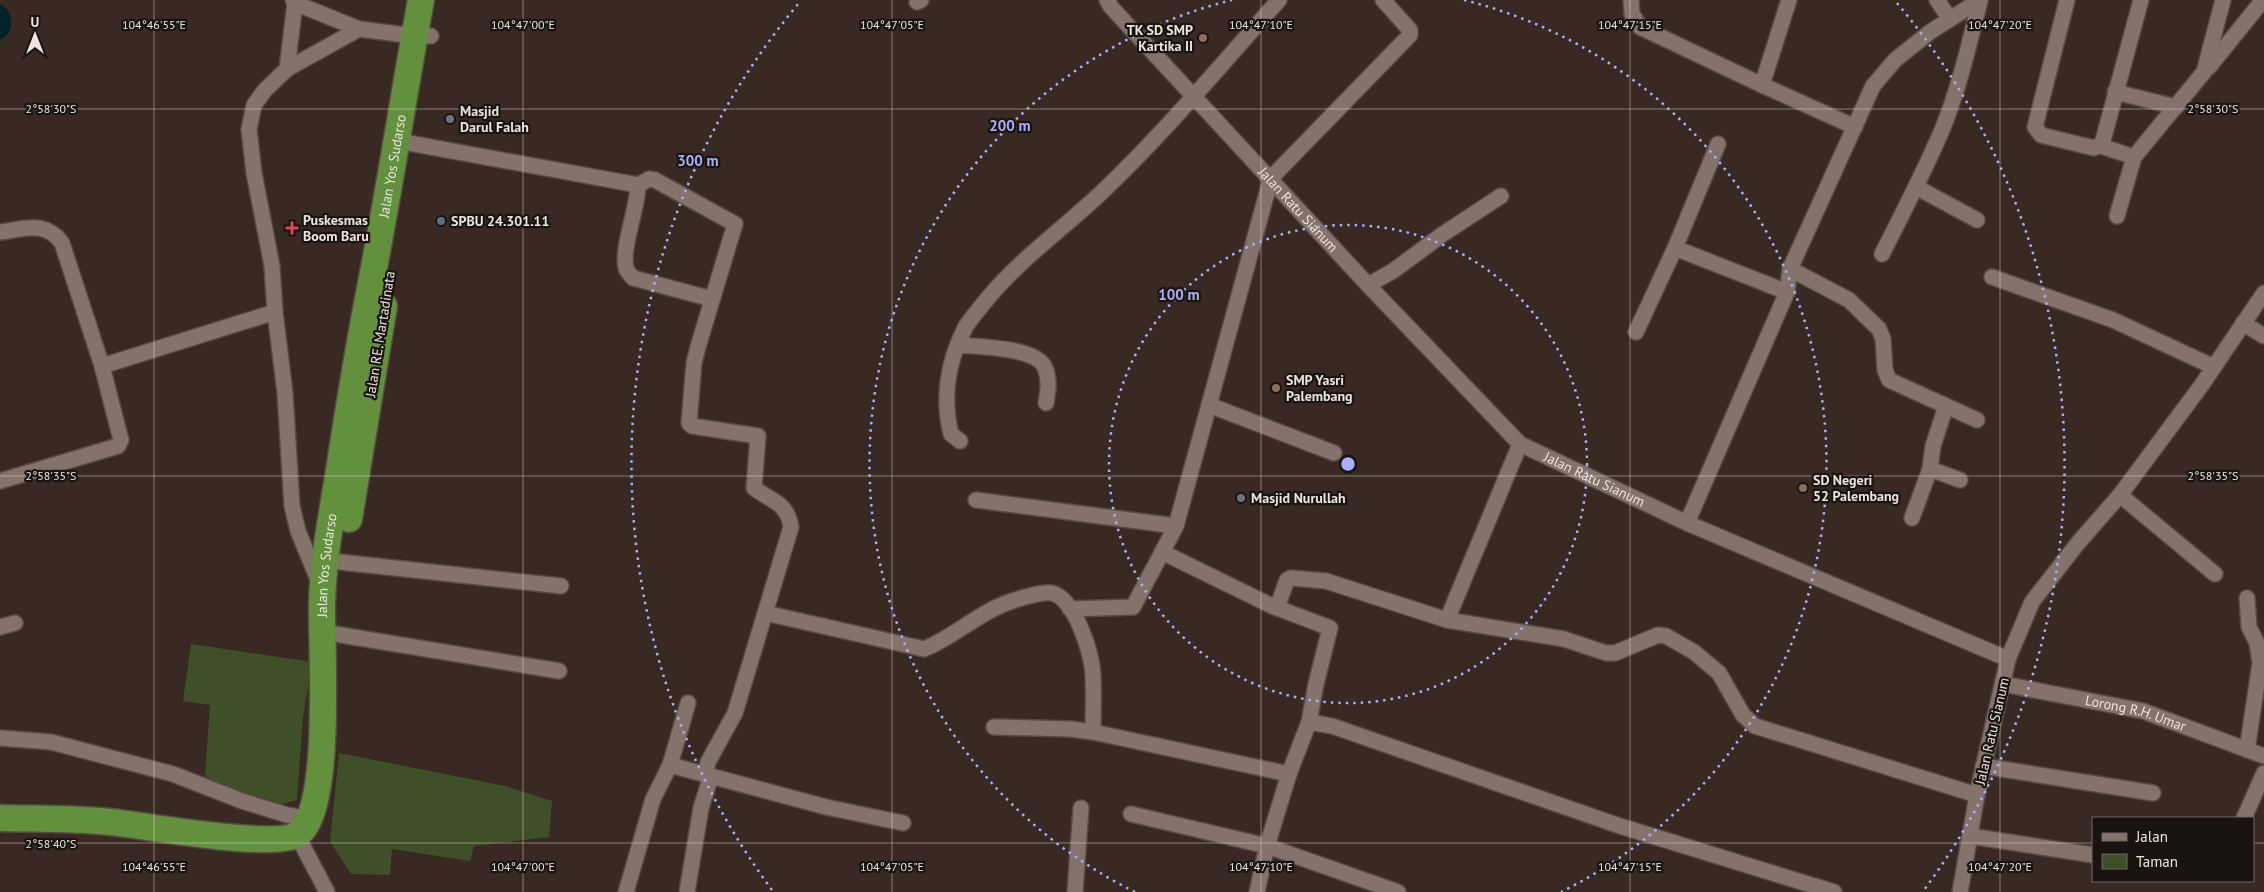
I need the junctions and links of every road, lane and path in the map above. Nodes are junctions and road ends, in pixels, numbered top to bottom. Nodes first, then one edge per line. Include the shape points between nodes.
1 (421, 0) edge
2 (438, 0) edge
3 (1107, 0) edge
4 (1279, 0) edge
5 (1383, 0) edge
6 (1631, 0) edge
7 (1789, 0) edge
8 (1937, 0) edge
9 (1980, 0) edge
10 (2067, 0) edge
11 (2141, 0) edge
12 (2223, 0) edge
13 (2263, 0) edge
14 (294, 1) edge
15 (1950, 19) junction
16 (359, 29) junction
17 (423, 36) junction
18 (287, 69) junction
19 (2204, 72) junction
20 (1762, 85) junction
21 (2115, 92) junction
22 (1194, 96) junction
23 (2176, 107) junction
24 (1856, 126) junction
25 (404, 143) junction
26 (1718, 144) dead end
27 (2101, 146) junction
28 (2134, 158) junction
29 (1272, 178) junction
30 (638, 185) junction
31 (1916, 187) junction
32 (1501, 196) dead end
33 (2117, 216) dead end
34 (1977, 220) dead end
35 (0, 232) edge
36 (1675, 248) junction
37 (1882, 254) dead end
38 (1790, 269) junction
39 (1992, 277) dead end
40 (1368, 285) junction
41 (1787, 292) junction
42 (2264, 293) edge
43 (712, 299) junction
44 (275, 312) junction
45 (2243, 323) junction
46 (1636, 332) dead end
47 (2264, 336) edge
48 (958, 345) junction
49 (102, 366) junction
50 (2214, 367) junction
51 (1046, 403) dead end
52 (1209, 406) junction
53 (1946, 406) junction
54 (1977, 420) dead end
55 (960, 441) dead end
56 (1520, 444) junction
57 (1334, 452) dead end
58 (1930, 470) junction
59 (1960, 480) dead end
60 (0, 481) edge
61 (2120, 495) junction
62 (976, 500) dead end
63 (1912, 518) dead end
64 (1687, 523) junction
65 (1176, 526) junction
66 (1162, 552) junction
67 (340, 562) junction
68 (2215, 574) dead end
69 (561, 586) dead end
70 (323, 590) junction
71 (2247, 598) dead end
72 (1277, 608) junction
73 (1070, 609) junction
74 (765, 613) junction
75 (1448, 620) junction
76 (15, 623) dead end
77 (0, 627) edge
78 (335, 634) junction
79 (2008, 659) junction
80 (323, 666) junction
81 (559, 671) dead end
82 (2003, 684) junction
83 (688, 703) dead end
84 (1309, 722) junction
85 (994, 727) dead end
86 (1093, 732) junction
87 (0, 738) edge
88 (2247, 750) junction
89 (2264, 756) edge
90 (670, 765) junction
91 (1983, 766) junction
92 (2264, 772) edge
93 (1289, 774) junction
94 (708, 775) junction
95 (2153, 793) dead end
96 (1977, 795) junction
97 (1081, 808) dead end
98 (1131, 814) dead end
99 (2244, 817) edge
100 (0, 818) edge
101 (903, 823) dead end
102 (305, 836) junction
103 (1970, 836) junction
104 (1267, 846) junction
105 (2092, 855) edge
106 (329, 891) edge
107 (626, 892) edge
108 (687, 892) edge
109 (1075, 892) edge
110 (1256, 892) edge
111 (1398, 892) edge
112 (1834, 892) edge
113 (1960, 892) edge

1 - 17 highway
2 - 17 highway, Jalan RE. Martadinata
3 - 22 street, Jalan Ratu Sianum
4 - 22 street
5 - 29 street via 1410,30 1410,35
6 - 20 street via 1632,14 1640,27
7 - 20 street
8 - 15 street
9 - 15 street
9 - 31 street via 1966,58 1943,128
10 - 27 street via 2035,127 2041,135 2094,148
11 - 21 street
12 - 19 street
13 - 19 street
14 - 16 street
14 - 18 street
15 - 24 street via 1895,60 1873,86
16 - 17 street
16 - 18 street
17 - 25 highway, Jalan RE. Martadinata
18 - 44 street via 264,90 254,105 249,129 272,266
19 - 23 street
20 - 24 street
21 - 23 street
21 - 27 street
22 - 29 street, Jalan Ratu Sianum
22 - 48 street via 1102,192 992,292 966,326
23 - 28 street
24 - 38 street
25 - 30 street
25 - 67 highway, Jalan RE. Martadinata via 356,477
25 - 70 highway, Jalan Yos Sudarso via 355,366
26 - 36 street
27 - 28 street
28 - 33 street
29 - 40 street, Jalan Ratu Sianum
29 - 52 street
30 - 43 street via 626,270 633,278
30 - 43 street via 649,179 655,180 735,224
31 - 34 street
31 - 37 street
32 - 40 street
35 - 49 street via 40,227 56,234 72,270
36 - 41 street
36 - 46 street
38 - 41 street
38 - 53 street via 1848,300 1879,329 1883,339 1885,370 1890,380
39 - 50 street via 2113,320
40 - 56 street, Jalan Ratu Sianum
41 - 64 street
42 - 45 street
43 - 74 street via 694,363 689,423 754,434 759,438 754,488 784,508 789,514 791,527
44 - 49 street
44 - 70 street via 285,393 292,506 298,531
45 - 47 street
45 - 50 street
48 - 51 street via 1036,357 1045,366 1049,382
48 - 55 street via 948,375 946,403 951,434
49 - 60 street via 120,444
50 - 61 street
52 - 57 street
52 - 65 street
53 - 54 street
53 - 58 street via 1933,446
56 - 64 street, Jalan Ratu Sianum
56 - 75 street
58 - 59 street
58 - 63 street
61 - 68 street
61 - 79 street via 2032,602
62 - 65 street
64 - 79 street, Jalan Ratu Sianum
65 - 66 street
66 - 72 street
66 - 73 street via 1133,607
67 - 69 street
67 - 78 highway, Jalan RE. Martadinata
70 - 80 highway, Jalan Yos Sudarso
71 - 88 street via 2249,627 2257,643 2260,663
72 - 75 street via 1287,580 1291,578 1326,581
72 - 84 street via 1330,628
73 - 74 street via 1059,596 1049,592 1027,597 1003,604 924,649
73 - 86 street via 1080,627 1093,673
74 - 94 street via 735,713 708,762
75 - 96 street via 1555,638 1610,654 1658,635 1666,636 1694,652 1719,673 1743,715 1755,726
76 - 77 street
78 - 80 highway, Jalan RE. Martadinata
78 - 81 street
79 - 82 street, Jalan Ratu Sianum
80 - 102 highway, Jalan Yos Sudarso via 323,729 318,782
82 - 88 street, Lorong R.H. Umar via 2143,711
82 - 91 street, Jalan Ratu Sianum
83 - 90 street
84 - 93 street
84 - 112 street via 1341,730 1620,826
85 - 86 street
86 - 93 street
87 - 102 street via 51,742 173,774 287,815
88 - 89 street, Lorong R.H. Umar
90 - 94 street
90 - 107 street via 653,799
91 - 95 street
91 - 96 street, Jalan Ratu Sianum
92 - 99 street
93 - 104 street
94 - 101 street via 826,807
94 - 108 street
96 - 103 street, Jalan Ratu Sianum
97 - 109 street
98 - 104 street
100 - 102 highway via 108,821 239,838
102 - 106 street
103 - 105 street
103 - 113 street, Jalan Ratu Sianum
104 - 110 street
104 - 111 street

